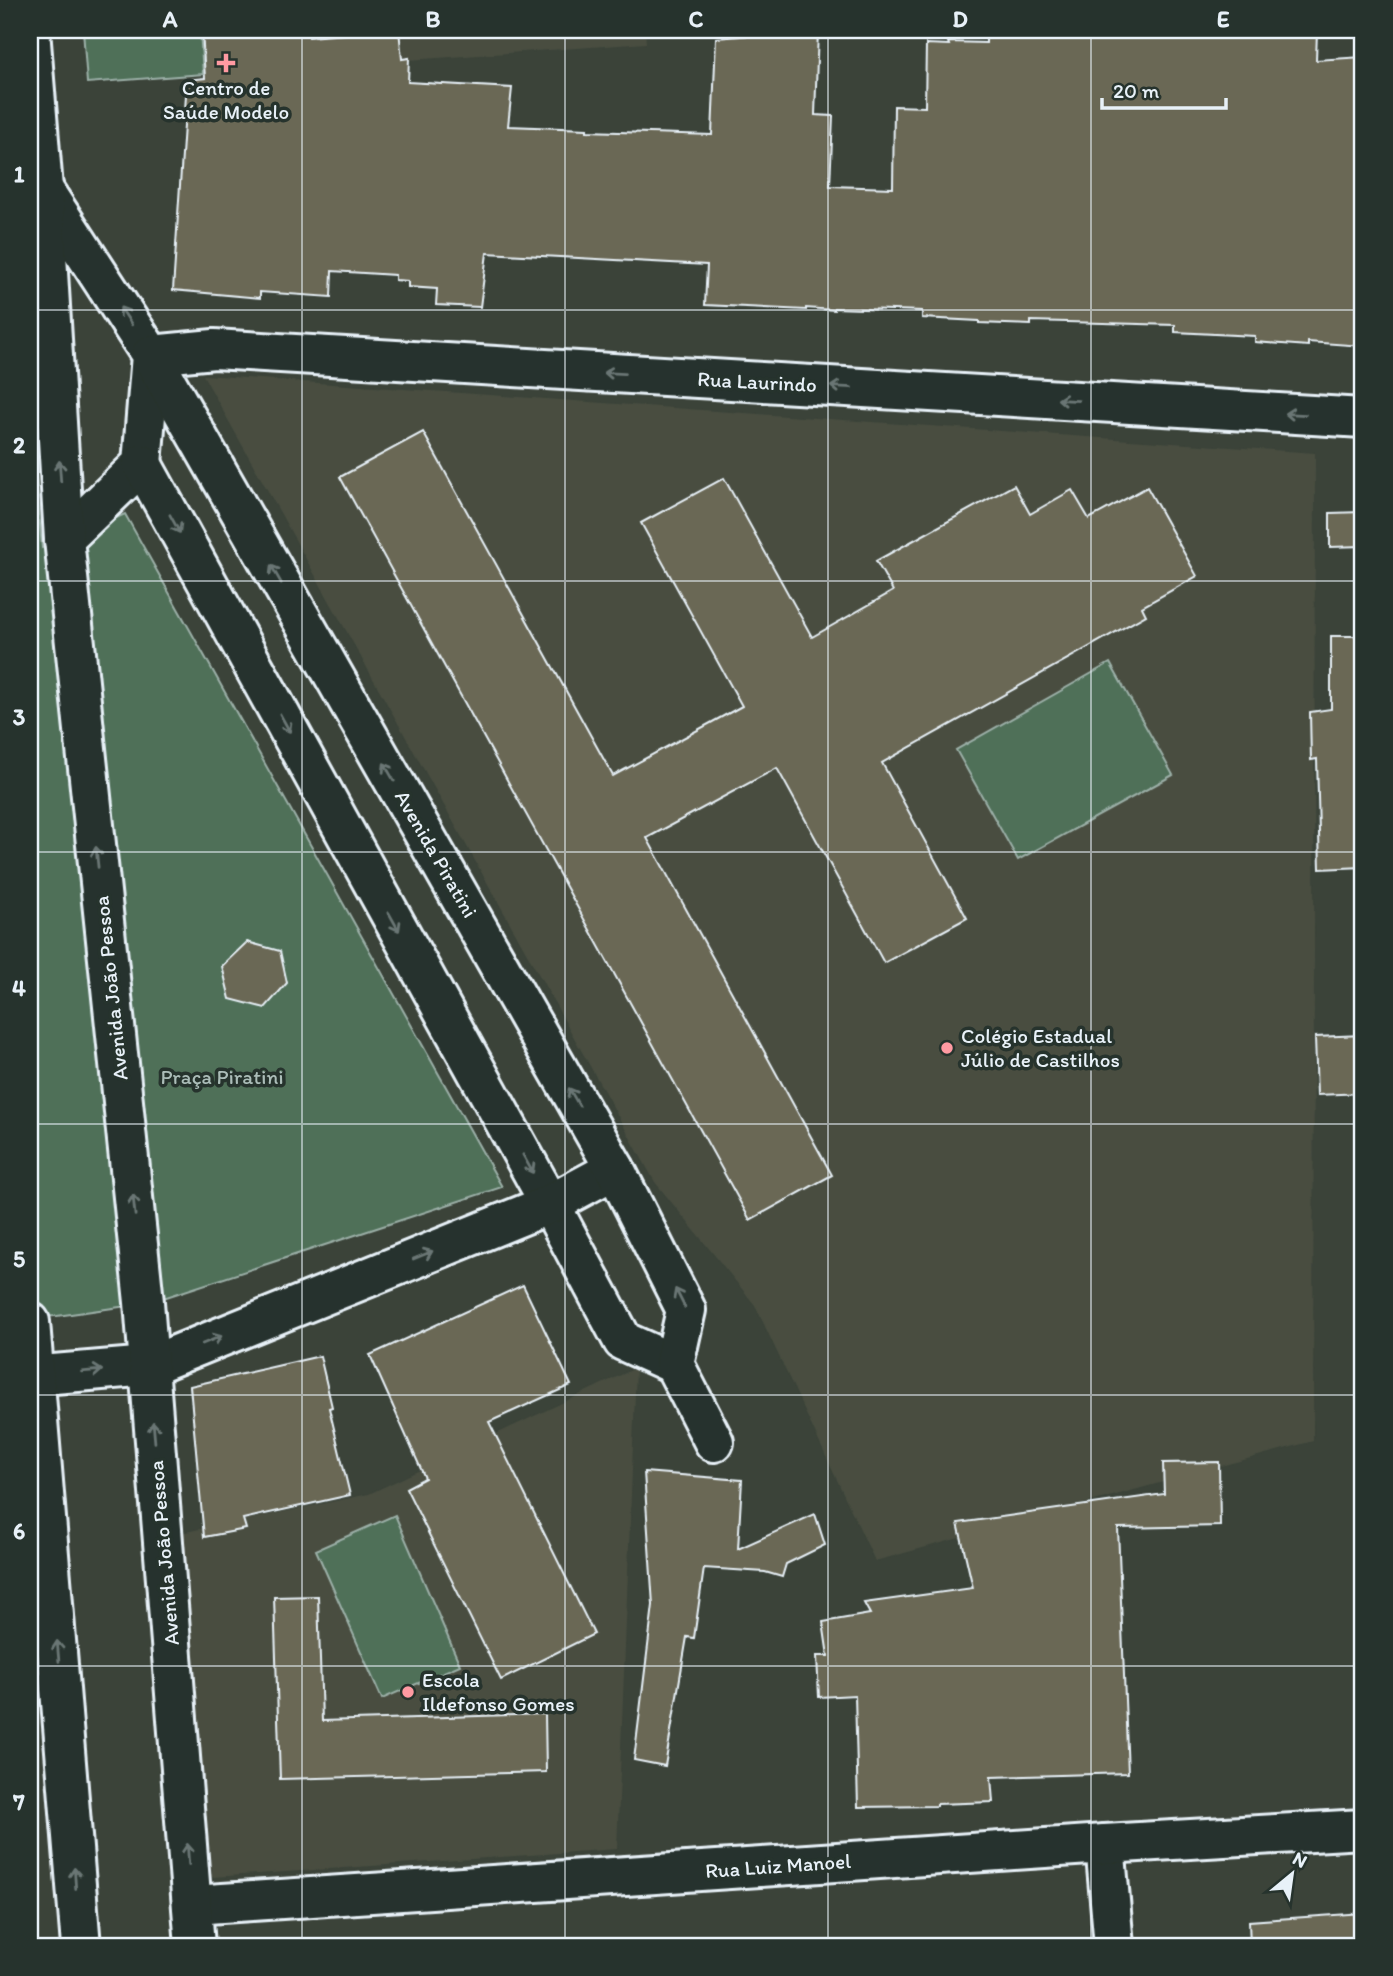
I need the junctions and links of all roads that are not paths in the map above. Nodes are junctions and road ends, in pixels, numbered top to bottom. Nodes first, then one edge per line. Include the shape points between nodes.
1 (30, 30) edge
2 (43, 189) junction
3 (152, 355) junction
4 (1363, 418) edge
5 (142, 464) junction
6 (64, 539) junction
7 (615, 1168) junction
8 (550, 1204) junction
9 (30, 1322) edge
10 (674, 1364) junction
11 (149, 1366) junction
12 (32, 1376) edge
13 (714, 1442) dead end
14 (1363, 1829) edge
15 (1105, 1844) junction
16 (192, 1905) junction
17 (81, 1946) edge
18 (195, 1946) edge
19 (1115, 1946) edge

1 - 2 street, Avenida João Pessoa
3 -> 2 street, Avenida Piratini
6 -> 2 street, Avenida João Pessoa
4 -> 3 street, Rua Laurindo via 214,349
3 - 5 street
7 -> 3 street, Avenida Piratini
5 - 6 street
5 -> 8 street
11 -> 6 street, Avenida João Pessoa
7 - 8 street
10 -> 7 street, Avenida Piratini via 686,1310
8 - 10 street via 622,1341
11 -> 8 street
9 - 12 street
10 - 13 street
12 -> 11 street
16 -> 11 street, Avenida João Pessoa
17 -> 12 street
14 - 15 street, Rua Luiz Manoel
15 - 16 street, Rua Luiz Manoel
15 - 19 street
16 - 18 street, Avenida João Pessoa

